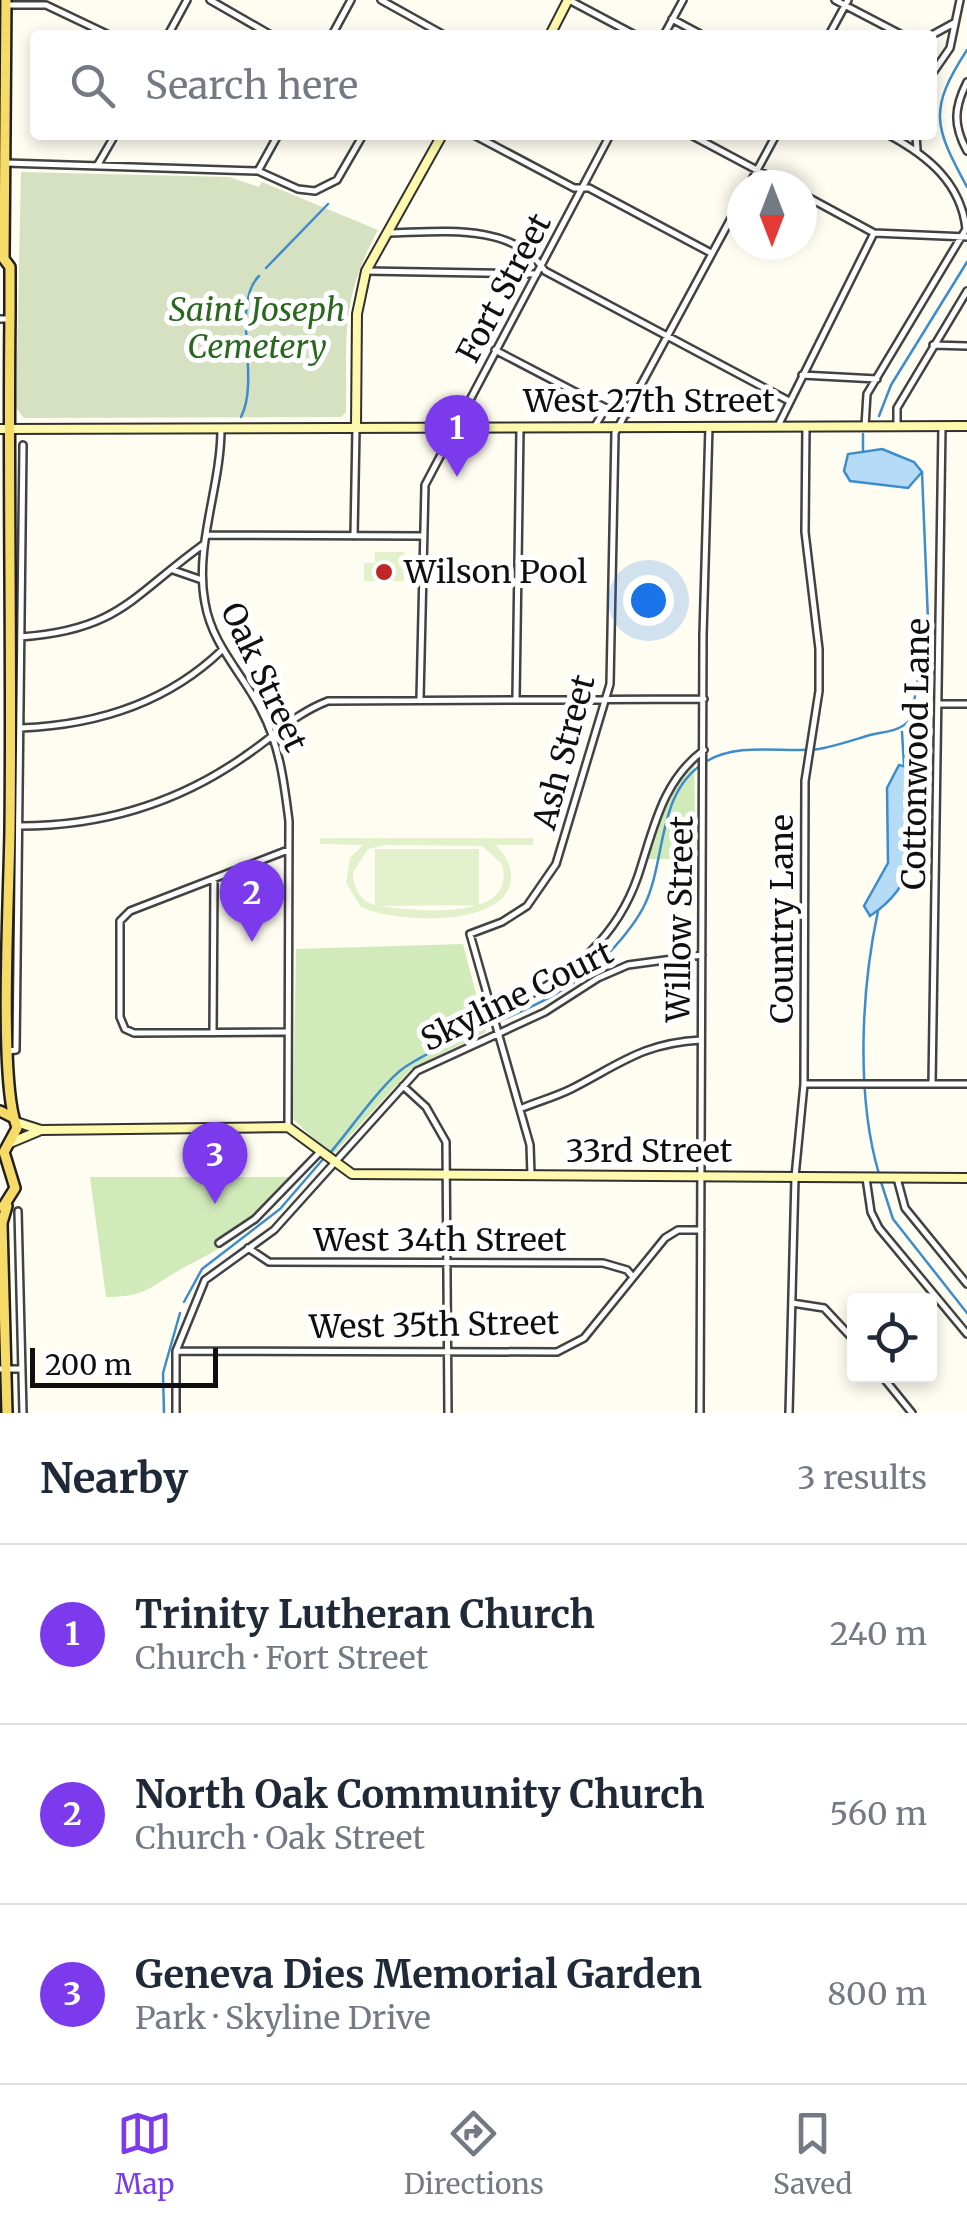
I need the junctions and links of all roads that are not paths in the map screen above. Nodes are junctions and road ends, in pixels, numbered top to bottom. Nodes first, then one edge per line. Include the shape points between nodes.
1 (187, 0) edge
2 (210, 0) edge
3 (351, 0) edge
4 (381, 0) edge
5 (568, 0) edge
6 (682, 0) edge
7 (835, 0) edge
8 (960, 0) edge
9 (6, 2) edge
10 (846, 3) edge
11 (672, 19) junction
12 (954, 23) junction
13 (98, 30) edge
14 (171, 30) edge
15 (262, 30) edge
16 (335, 30) edge
17 (435, 30) edge
18 (553, 30) edge
19 (625, 30) edge
20 (666, 30) edge
21 (693, 30) edge
22 (832, 30) edge
23 (893, 30) edge
24 (937, 32) edge
25 (3, 58) edge
26 (937, 67) edge
27 (967, 82) edge
28 (112, 140) edge
29 (275, 140) edge
30 (359, 140) edge
31 (439, 140) edge
32 (483, 140) edge
33 (607, 140) edge
34 (700, 140) edge
35 (773, 140) edge
36 (898, 140) edge
37 (916, 140) edge
38 (916, 150) junction
39 (967, 151) edge
40 (6, 163) junction
41 (97, 166) junction
42 (757, 170) joint
43 (258, 171) junction
44 (583, 187) junction
45 (817, 202) edge
46 (727, 226) edge
47 (386, 233) junction
48 (874, 233) junction
49 (964, 237) edge
50 (712, 254) junction
51 (2, 262) edge
52 (541, 264) junction
53 (366, 270) junction
54 (537, 274) junction
55 (967, 291) edge
56 (5, 319) edge
57 (669, 336) junction
58 (933, 346) junction
59 (967, 346) edge
60 (496, 350) junction
61 (802, 375) junction
62 (876, 379) junction
63 (789, 401) junction
64 (606, 408) junction
65 (627, 414) junction
66 (222, 426) junction
67 (356, 426) junction
68 (456, 426) junction
69 (520, 426) junction
70 (595, 426) junction
71 (620, 426) junction
72 (709, 426) junction
73 (778, 426) junction
74 (806, 426) junction
75 (865, 426) junction
76 (897, 426) junction
77 (942, 426) junction
78 (967, 426) edge
79 (5, 428) edge
80 (23, 445) dead end
81 (354, 536) junction
82 (423, 536) junction
83 (207, 539) junction
84 (173, 570) junction
85 (202, 580) junction
86 (21, 637) junction
87 (222, 650) junction
88 (607, 697) junction
89 (420, 699) junction
90 (516, 699) junction
91 (704, 699) junction
92 (940, 704) junction
93 (967, 704) edge
94 (21, 728) junction
95 (271, 734) junction
96 (704, 752) junction
97 (5, 820) edge
98 (20, 826) junction
99 (288, 850) junction
100 (214, 881) junction
101 (702, 955) junction
102 (491, 1012) junction
103 (213, 1032) junction
104 (285, 1032) junction
105 (497, 1033) junction
106 (701, 1040) junction
107 (5, 1051) junction
108 (804, 1084) junction
109 (932, 1084) junction
110 (967, 1084) edge
111 (403, 1086) junction
112 (519, 1109) junction
113 (0, 1111) edge
114 (15, 1120) junction
115 (288, 1127) junction
116 (41, 1130) junction
117 (10, 1143) junction
118 (319, 1153) junction
119 (333, 1164) junction
120 (448, 1176) junction
121 (531, 1176) junction
122 (700, 1177) junction
123 (795, 1177) junction
124 (869, 1178) junction
125 (898, 1178) junction
126 (967, 1178) edge
127 (3, 1207) edge
128 (18, 1211) dead end
129 (701, 1230) junction
130 (219, 1243) dead end
131 (248, 1248) junction
132 (448, 1263) junction
133 (633, 1277) junction
134 (967, 1284) edge
135 (792, 1304) junction
136 (847, 1333) edge
137 (967, 1334) edge
138 (448, 1349) junction
139 (176, 1351) junction
140 (3, 1369) edge
141 (22, 1369) junction
142 (888, 1383) edge
143 (7, 1413) edge
144 (24, 1413) edge
145 (176, 1413) edge
146 (448, 1413) edge
147 (700, 1413) edge
148 (790, 1413) edge
149 (912, 1413) edge

1 - 14 street
2 - 15 street
3 - 16 street
4 - 17 street
5 - 18 street
5 - 19 street
6 - 11 street
7 - 10 street
8 - 12 street
9 - 13 street via 46,6
9 - 25 main road
10 - 22 street
10 - 23 street
11 - 20 street
11 - 21 street
12 - 24 street
12 - 26 street via 950,48
25 - 40 main road
27 - 39 street via 955,122
28 - 41 street
29 - 43 street
30 - 43 street via 336,180 322,190 298,189
31 - 47 street
32 - 44 street
33 - 44 street, Fort Street
34 - 42 street
35 - 42 street
36 - 38 street
37 - 38 street
38 - 49 street via 959,196
40 - 41 street
40 - 51 main road
41 - 43 street
44 - 50 street
44 - 52 street, Fort Street
45 - 48 street
46 - 50 street, Ash Street
47 - 52 street via 491,234
47 - 53 street
48 - 49 street
48 - 61 street
49 - 62 street
50 - 57 street, Ash Street
51 - 56 main road via 10,267
52 - 54 street, Fort Street
52 - 57 street via 545,272
53 - 54 street
53 - 67 street via 357,314
54 - 60 street, Fort Street
55 - 58 street
56 - 79 main road
57 - 63 street
57 - 65 street, Ash Street
58 - 59 street
58 - 76 street via 896,408
60 - 64 street
60 - 68 street, Fort Street
61 - 62 street
61 - 63 street
62 - 75 street via 867,394
63 - 73 street
64 - 65 street
64 - 70 street
65 - 71 street, Ash Street
66 - 67 street, West 27th Street
66 - 79 street, West 27th Street
66 - 83 street, Oak Street
67 - 68 street, West 27th Street
67 - 81 street
68 - 69 street, West 27th Street
68 - 82 street, Fort Street via 425,486
69 - 70 street, West 27th Street
69 - 90 street
70 - 71 street, West 27th Street
71 - 72 street, West 27th Street
71 - 88 street, Ash Street
72 - 73 street, West 27th Street
72 - 91 street, Willow Street
73 - 74 street, West 27th Street
74 - 75 street, West 27th Street
74 - 108 street, Country Lane via 805,532 819,691 805,782
75 - 76 street, West 27th Street
76 - 77 street, West 27th Street
77 - 78 street, West 27th Street
77 - 92 street, Cottonwood Lane
79 - 97 main road
80 - 86 street
81 - 82 street
81 - 83 street
82 - 89 street, Fort Street
83 - 84 street
83 - 85 street, Oak Street
84 - 85 street
84 - 86 street via 112,617 61,634
85 - 87 street, Oak Street
86 - 94 street
87 - 94 street via 170,690 122,712
87 - 95 street, Oak Street
88 - 90 street
88 - 91 street
88 - 102 street, Ash Street via 556,864 526,906 470,934
89 - 90 street
89 - 95 street via 328,701
91 - 96 street, Willow Street
92 - 93 street
92 - 109 street, Cottonwood Lane
94 - 98 street
95 - 98 street via 232,765 164,800 95,819
95 - 99 street, Oak Street via 284,772
96 - 101 street, Willow Street
96 - 102 street via 668,788 615,926 565,975
97 - 107 main road
98 - 107 street via 16,1050
99 - 100 street
99 - 104 street, Oak Street
100 - 103 street
100 - 103 street via 130,911 120,921 125,1029
101 - 105 street, Skyline Court via 628,965
101 - 106 street, Willow Street
102 - 105 street, Ash Street
103 - 104 street
104 - 115 street, Oak Street
105 - 111 street, Skyline Court via 417,1071
105 - 112 street, Ash Street
106 - 112 street via 636,1051
106 - 122 street, Willow Street
107 - 114 main road via 6,1095
108 - 109 street
108 - 123 street, Country Lane
109 - 110 street
111 - 119 street, Skyline Court
111 - 120 street via 440,1126
112 - 121 street, Ash Street
113 - 114 main road
114 - 116 street
114 - 117 main road
115 - 116 street
115 - 118 street
116 - 117 street
117 - 127 main road via 4,1160 15,1188
118 - 119 street
118 - 130 street via 265,1210
119 - 120 street, 33rd Street via 352,1174
119 - 131 street, Skyline Court via 274,1230
120 - 121 street, 33rd Street
120 - 132 street
121 - 122 street, 33rd Street
122 - 123 street, 33rd Street
122 - 129 street, Willow Street
123 - 124 street, 33rd Street
123 - 135 street, Country Lane
124 - 125 street, 33rd Street
124 - 137 street via 871,1212 880,1228
125 - 126 street, 33rd Street
125 - 134 street via 905,1208
127 - 140 main road
128 - 141 street
129 - 133 street, West 35th Street via 665,1238
129 - 147 street, Willow Street
131 - 132 street, West 34th Street via 269,1262
131 - 139 street, Skyline Court via 205,1280
132 - 133 street, West 34th Street via 603,1263
132 - 138 street
133 - 138 street, West 35th Street via 584,1338 568,1348
135 - 136 street via 824,1308
135 - 148 street, Country Lane
138 - 139 street, West 35th Street
138 - 146 street
139 - 145 street
140 - 141 street
140 - 143 main road
141 - 144 street
142 - 149 street

